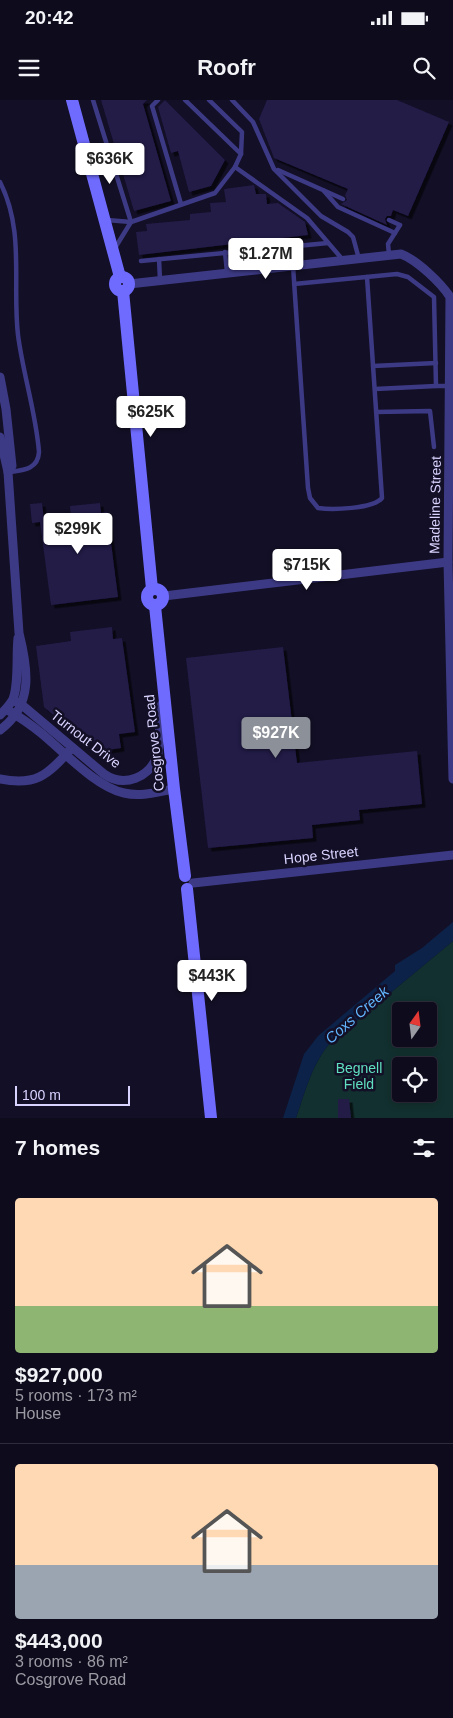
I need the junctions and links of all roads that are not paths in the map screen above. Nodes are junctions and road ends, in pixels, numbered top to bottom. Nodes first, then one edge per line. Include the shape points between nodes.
1 (72, 100) edge
2 (93, 100) edge
3 (158, 100) edge
4 (185, 100) edge
5 (209, 100) edge
6 (232, 100) edge
7 (241, 154) junction
8 (235, 167) junction
9 (274, 169) junction
10 (0, 182) edge
11 (324, 191) junction
12 (343, 199) dead end
13 (181, 204) junction
14 (106, 220) junction
15 (389, 220) dead end
16 (131, 222) junction
17 (395, 233) junction
18 (328, 243) junction
19 (266, 248) junction
20 (114, 250) junction
21 (225, 252) junction
22 (389, 256) junction
23 (158, 259) junction
24 (359, 259) junction
25 (343, 260) junction
26 (141, 261) dead end
27 (293, 266) junction
28 (269, 268) junction
29 (228, 272) junction
30 (367, 277) junction
31 (160, 280) junction
32 (124, 284) junction
33 (294, 284) junction
34 (436, 363) junction
35 (373, 366) junction
36 (0, 377) edge
37 (451, 381) edge
38 (436, 386) junction
39 (375, 389) junction
40 (376, 412) junction
41 (0, 438) edge
42 (434, 447) dead end
43 (8, 472) junction
44 (448, 562) junction
45 (157, 597) junction
46 (19, 633) junction
47 (163, 686) junction
48 (13, 700) junction
49 (22, 705) junction
50 (3, 712) edge
51 (16, 715) junction
52 (0, 730) edge
53 (69, 751) junction
54 (0, 779) edge
55 (453, 779) edge
56 (174, 789) junction
57 (453, 855) edge
58 (188, 883) junction
59 (211, 1118) edge

1 - 14 main road, Cosgrove Road
2 - 16 lane
3 - 13 lane via 152,106
4 - 7 lane
5 - 7 lane via 242,132
6 - 9 lane via 253,122
7 - 8 lane
8 - 13 lane via 215,193
8 - 18 lane via 307,218
9 - 11 lane
9 - 24 lane via 321,216 353,237
10 - 43 lane via 15,230 18,333 39,452 38,459 30,468
11 - 12 lane
11 - 17 lane via 338,207
13 - 16 lane
14 - 16 lane
14 - 20 main road, Cosgrove Road
15 - 17 lane via 400,225
16 - 20 lane
17 - 22 lane via 388,244
18 - 19 lane
18 - 25 lane
19 - 21 lane
19 - 28 lane
20 - 32 main road, Cosgrove Road
21 - 23 lane
21 - 29 lane
22 - 24 street
22 - 37 street, Madeline Street via 401,254 412,260 450,297
23 - 26 lane
23 - 31 lane
24 - 25 street
25 - 27 street
27 - 28 street
27 - 33 lane
28 - 29 street
29 - 31 street
30 - 33 lane
30 - 34 lane via 397,274 408,277 434,297
30 - 35 lane
31 - 32 street
32 - 45 main road, Cosgrove Road
33 - 40 lane via 308,488 310,498 318,508 368,506 382,498
34 - 35 lane
34 - 38 lane
35 - 39 lane
36 - 43 street via 12,466
37 - 38 lane
37 - 44 street, Madeline Street
38 - 39 lane
39 - 40 lane
40 - 42 lane via 430,411
41 - 43 street
43 - 46 street
44 - 45 street
44 - 55 street, Madeline Street
45 - 47 main road, Cosgrove Road
46 - 48 street
46 - 49 street via 26,680
47 - 53 street, Turnout Drive via 158,754 144,775 132,780 114,779
47 - 56 main road, Cosgrove Road
48 - 49 street, Turnout Drive
48 - 50 street
49 - 51 street
49 - 53 street, Turnout Drive
50 - 51 street, Turnout Drive
51 - 52 street
51 - 53 street, Turnout Drive
53 - 54 street via 52,770 36,779 19,782
53 - 56 street, Turnout Drive via 100,782 118,791 139,795
56 - 58 main road, Cosgrove Road
57 - 58 street, Hope Street
58 - 59 main road, Cosgrove Road

